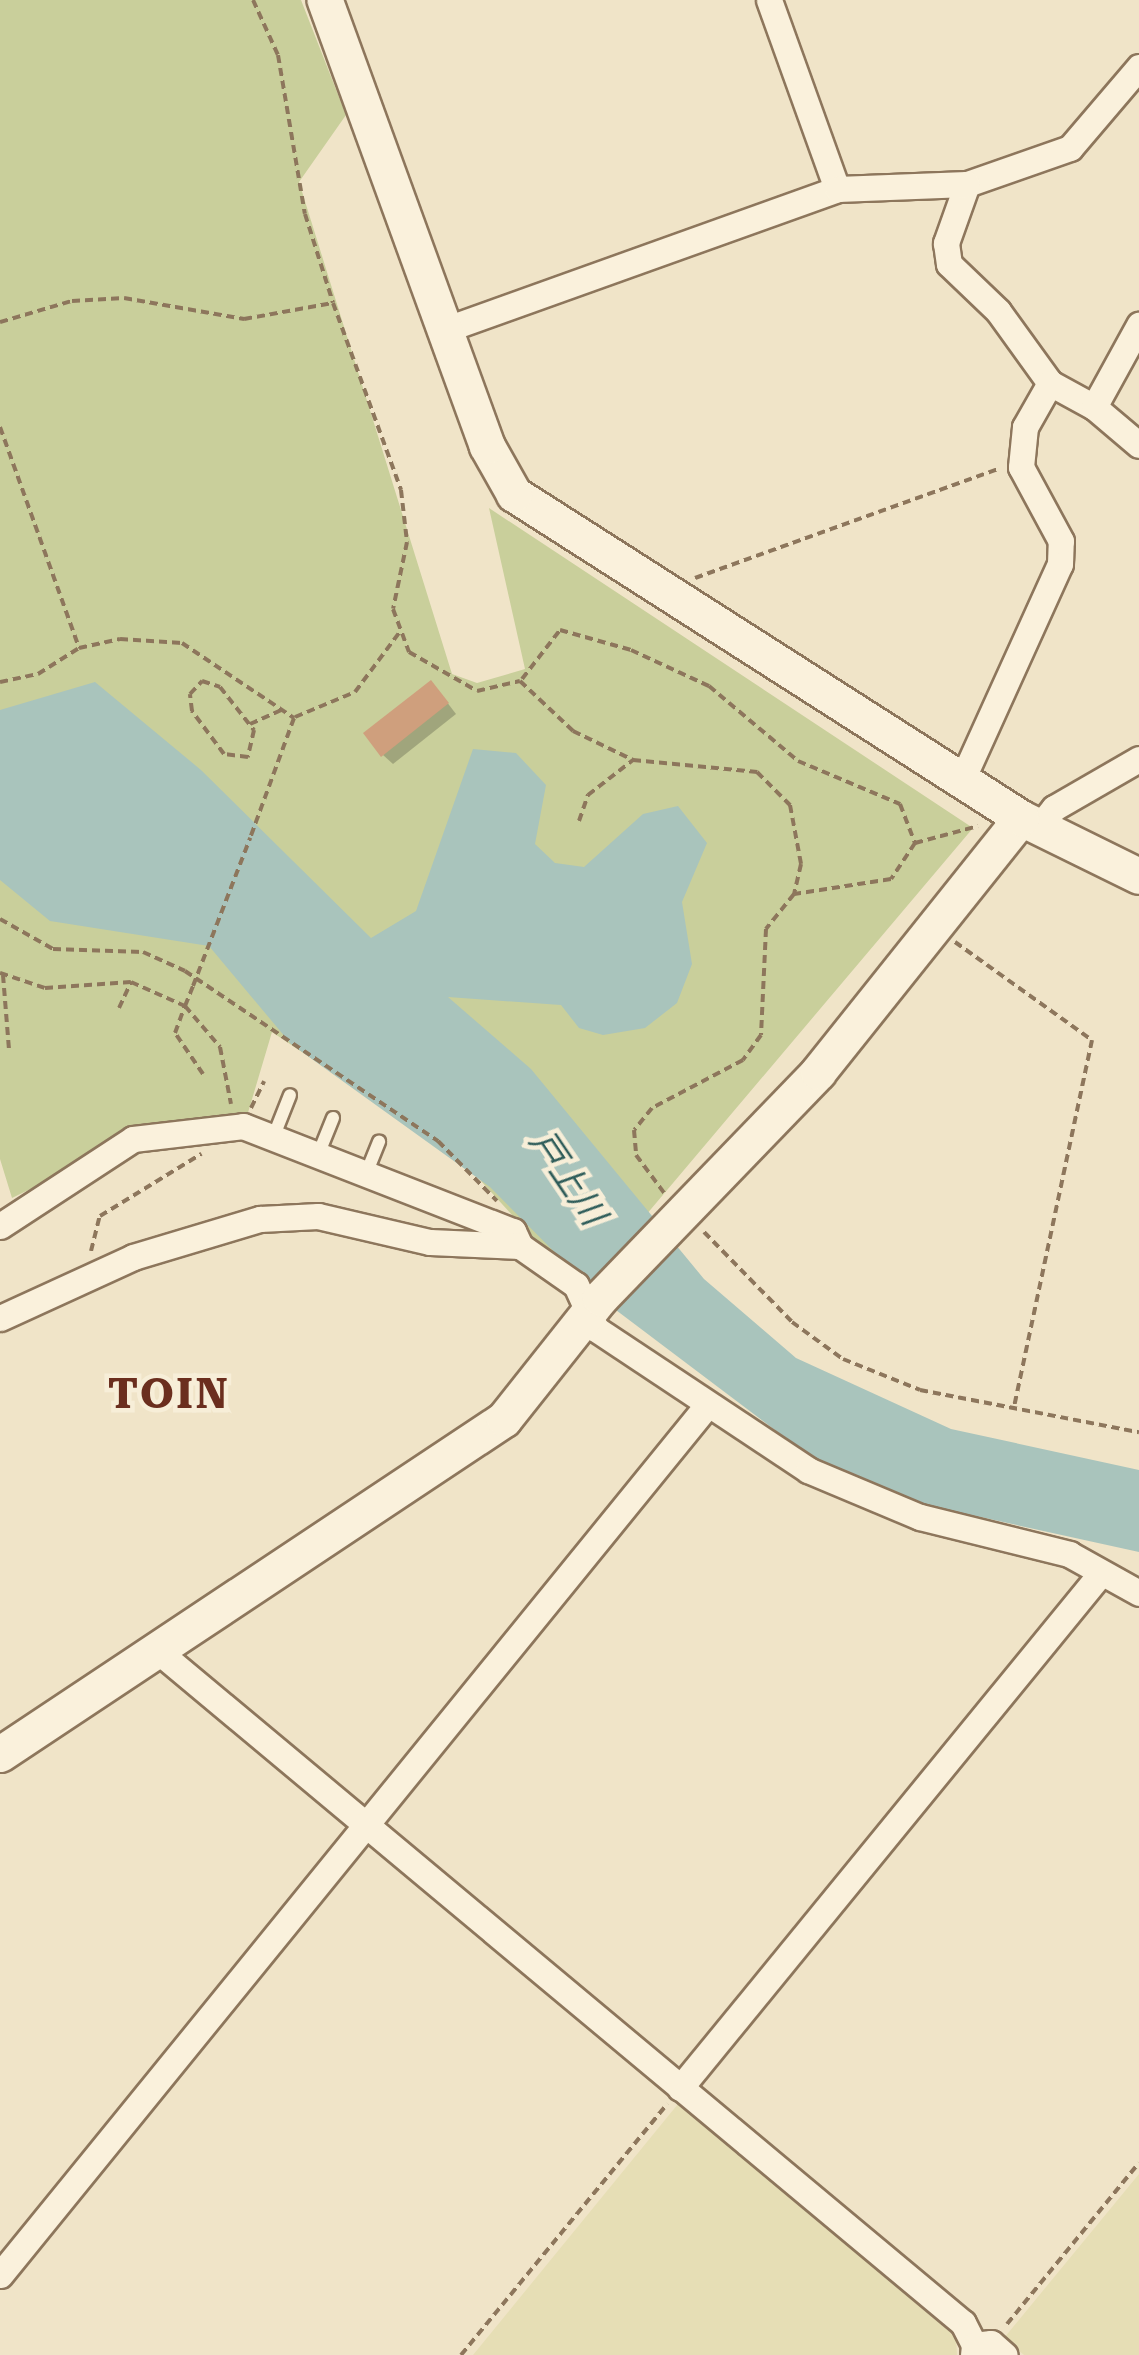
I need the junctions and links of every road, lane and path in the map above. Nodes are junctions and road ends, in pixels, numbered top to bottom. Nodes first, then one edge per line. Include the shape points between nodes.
1 (252, 0) edge
2 (325, 0) edge
3 (770, 0) edge
4 (1139, 67) edge
5 (967, 184) junction
6 (838, 189) junction
7 (333, 303) junction
8 (0, 322) edge
9 (1139, 326) edge
10 (444, 330) junction
11 (1050, 382) junction
12 (1094, 407) junction
13 (0, 427) edge
14 (1139, 445) edge
15 (1022, 467) junction
16 (663, 596) junction
17 (401, 629) junction
18 (79, 648) junction
19 (520, 680) junction
20 (0, 682) edge
21 (282, 710) junction
22 (294, 718) junction
23 (249, 724) junction
24 (1139, 759) edge
25 (633, 760) junction
26 (961, 782) junction
27 (578, 820) dead end
28 (1030, 822) junction
29 (978, 826) dead end
30 (915, 843) junction
31 (1139, 876) edge
32 (794, 894) junction
33 (0, 919) edge
34 (938, 930) junction
35 (2, 974) edge
36 (131, 982) junction
37 (186, 1006) junction
38 (118, 1008) dead end
39 (8, 1050) dead end
40 (202, 1074) dead end
41 (264, 1081) dead end
42 (290, 1095) dead end
43 (247, 1116) dead end
44 (333, 1118) dead end
45 (272, 1138) junction
46 (379, 1142) dead end
47 (318, 1155) junction
48 (366, 1174) junction
49 (679, 1216) junction
50 (0, 1225) edge
51 (516, 1239) junction
52 (594, 1305) junction
53 (0, 1318) edge
54 (1014, 1408) junction
55 (704, 1409) junction
56 (1139, 1432) edge
57 (1101, 1573) junction
58 (1139, 1594) edge
59 (159, 1652) junction
60 (0, 1754) edge
61 (368, 1829) junction
62 (680, 2088) junction
63 (1139, 2163) edge
64 (0, 2275) edge
65 (986, 2350) edge
66 (460, 2355) edge

1 - 7 path via 281,66 304,214
2 - 10 street
3 - 6 street
4 - 5 street via 1070,148
5 - 6 street
5 - 11 street via 947,233 949,264 998,311
6 - 10 street
7 - 8 path via 244,319 89,300
7 - 17 path via 401,490 406,542 393,608
9 - 12 street
10 - 16 street via 514,494
11 - 12 street
11 - 15 street via 1025,426
12 - 14 street
13 - 18 path
15 - 16 path
15 - 26 street via 1061,541 1060,564
16 - 26 street
17 - 19 path via 410,652 477,692
17 - 22 path via 355,692
18 - 20 path via 38,674
18 - 21 path via 120,639 182,643
19 - 25 path via 573,731
19 - 30 path via 540,666 560,630 659,660 738,706 798,762 892,796
21 - 22 path
21 - 23 path
22 - 37 path, bridge
23 - 23 path via 214,683 192,688 192,711 230,758 256,745
24 - 28 street
25 - 27 path via 588,794
25 - 32 path via 719,764 771,784 802,835
26 - 28 street
28 - 31 street
28 - 34 street
29 - 30 path
30 - 32 path via 882,883
32 - 49 path via 766,929 766,1006 755,1046 732,1068 652,1108 634,1130 650,1182
33 - 51 path via 52,949 143,952 184,971 475,1170
34 - 49 street
34 - 54 path via 1092,1040
35 - 36 path via 45,988
35 - 39 path
36 - 37 path
36 - 38 path
37 - 40 path via 175,1034
41 - 43 path
42 - 45 lane
44 - 47 lane
45 - 47 street
45 - 50 street via 243,1126 133,1139
46 - 48 lane
47 - 48 street
48 - 51 street
49 - 52 street
49 - 54 path via 816,1344 920,1390
51 - 52 street
51 - 53 street via 430,1242 318,1216 260,1220 132,1257
52 - 55 street via 596,1329
52 - 59 street via 504,1418 466,1450
54 - 56 path
55 - 57 street via 881,1502 1069,1554
55 - 61 street
57 - 58 street
57 - 62 street
59 - 60 street
59 - 61 street
61 - 62 street
61 - 64 street
62 - 65 street via 963,2323
62 - 66 path
63 - 65 path

